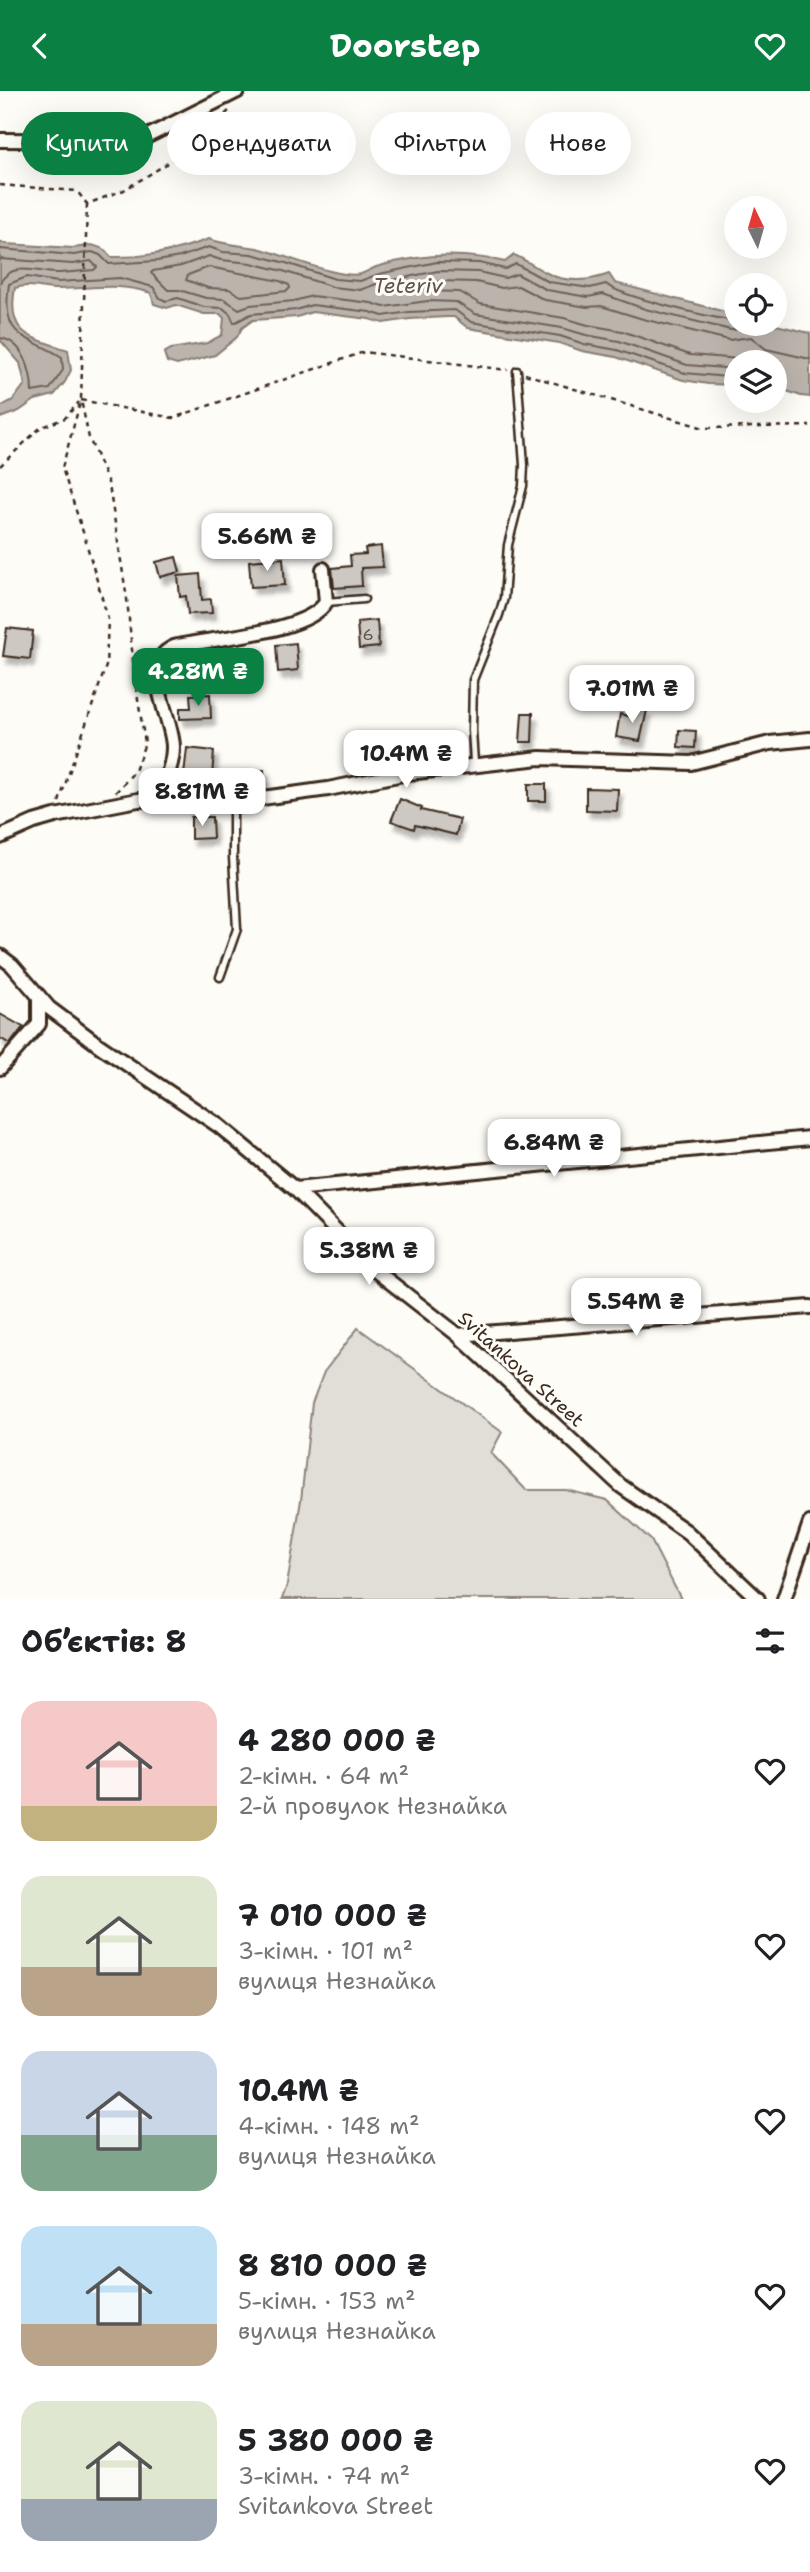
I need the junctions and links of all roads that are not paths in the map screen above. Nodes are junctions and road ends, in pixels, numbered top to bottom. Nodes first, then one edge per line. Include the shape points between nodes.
1 (238, 91) edge
2 (0, 141) edge
3 (517, 371) road end
4 (323, 569) dead end
5 (364, 599) dead end
6 (326, 602) junction
7 (810, 739) edge
8 (474, 764) junction
9 (158, 799) junction
10 (233, 802) junction
11 (0, 837) edge
12 (0, 955) edge
13 (220, 977) dead end
14 (39, 996) junction
15 (0, 1068) edge
16 (810, 1138) edge
17 (295, 1189) junction
18 (810, 1307) edge
19 (458, 1335) junction
20 (810, 1523) edge
21 (758, 1599) edge
22 (784, 1599) edge

1 - 2 street via 138,141
3 - 8 lane via 523,486 509,545 502,607 472,680
4 - 6 street
5 - 6 lane
6 - 9 street via 306,619 174,646 164,653 158,682 173,745 171,766
7 - 8 street via 770,743 691,763 540,758
8 - 10 street
9 - 10 street
9 - 11 street via 55,816
10 - 13 lane via 237,929
12 - 14 street, Svitankova Street
14 - 15 street via 39,1024
14 - 17 street, Svitankova Street via 100,1046 219,1126
16 - 17 street
17 - 19 street, Svitankova Street via 376,1271
18 - 19 street
19 - 21 street, Svitankova Street via 621,1486 687,1532
20 - 22 street

